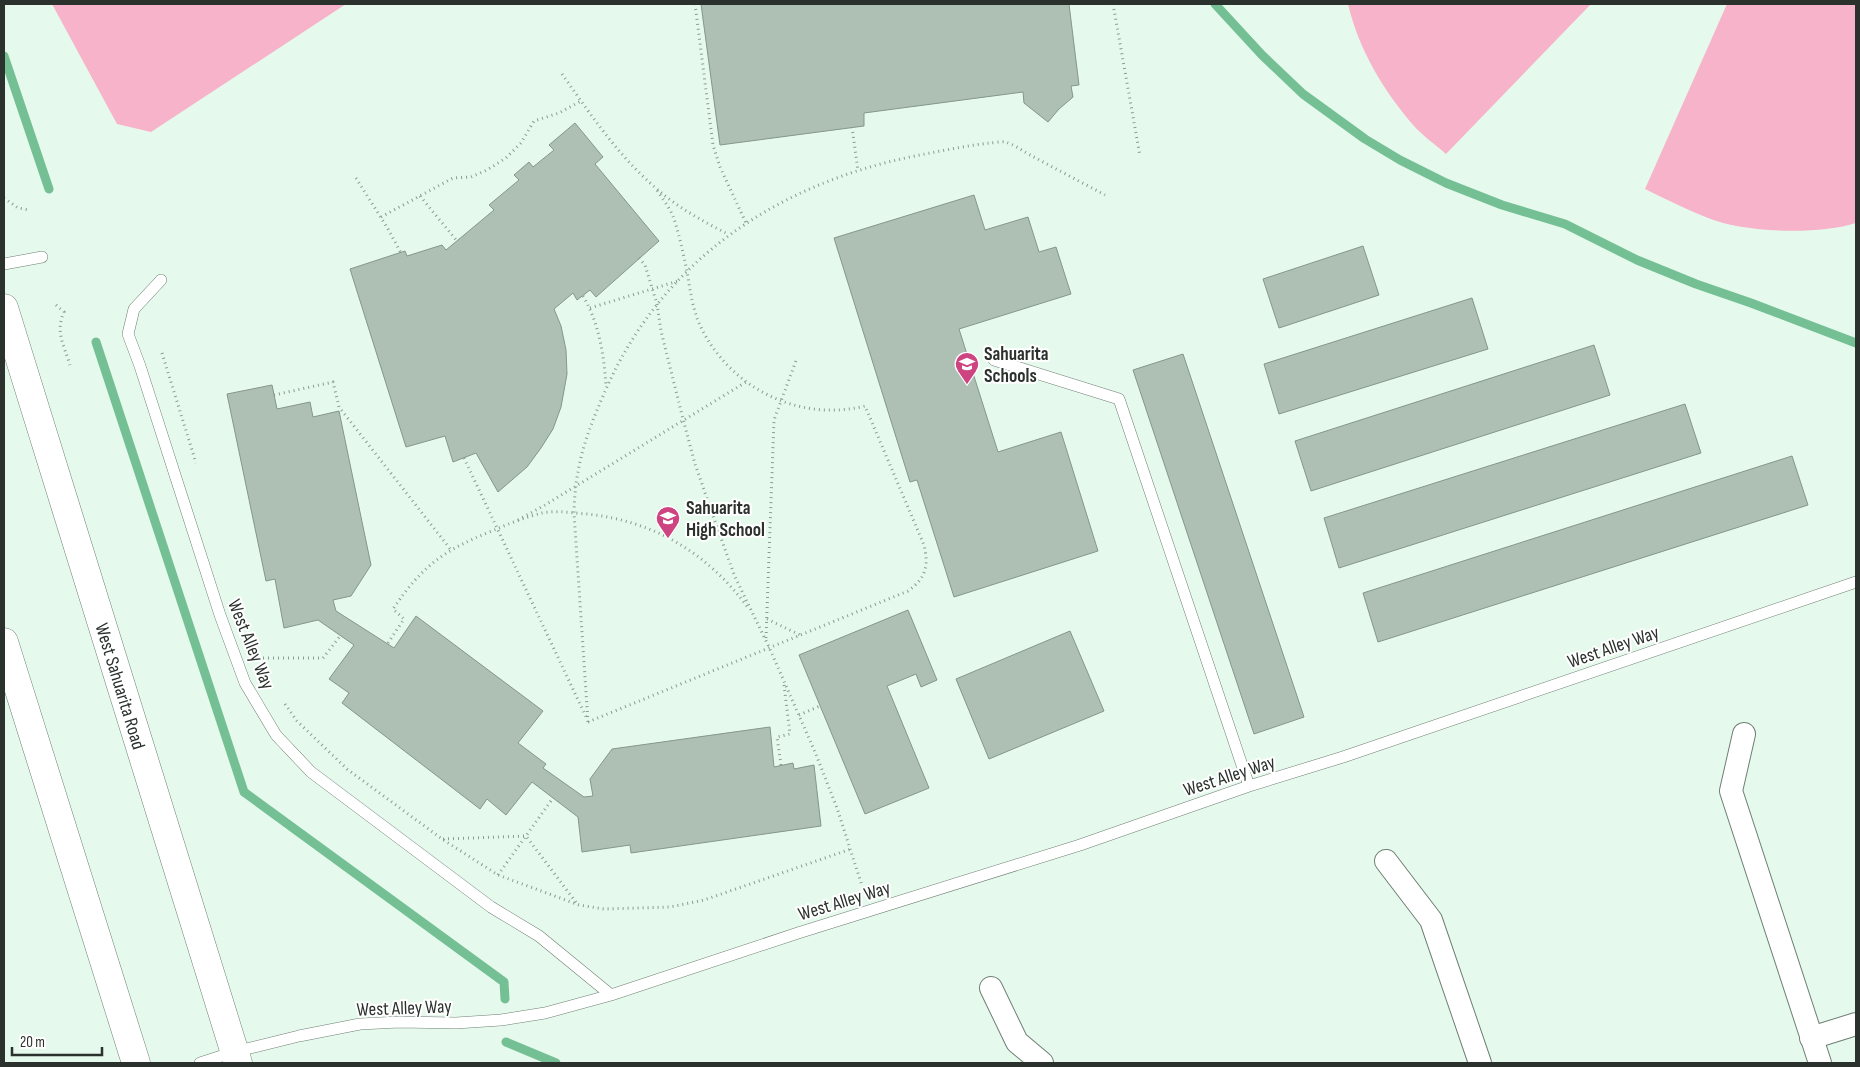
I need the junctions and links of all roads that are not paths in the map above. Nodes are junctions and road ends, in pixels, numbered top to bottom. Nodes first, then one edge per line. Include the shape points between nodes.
1 (42, 257) dead end
2 (4, 264) edge
3 (162, 280) dead end
4 (4, 308) edge
5 (994, 360) dead end
6 (1856, 582) edge
7 (4, 642) edge
8 (1744, 734) dead end
9 (1248, 786) junction
10 (1386, 861) dead end
11 (991, 988) dead end
12 (611, 995) junction
13 (1856, 1024) edge
14 (1812, 1038) junction
15 (236, 1058) edge
16 (136, 1063) edge
17 (200, 1063) edge
18 (1042, 1063) edge
19 (1480, 1063) edge
20 (1820, 1063) edge

1 - 2 lane
3 - 12 lane, West Alley Way via 134,309 128,334 245,683 276,735 312,772 491,907 539,936
4 - 15 main road, West Sahuarita Road
5 - 9 lane via 1119,399
6 - 9 lane, West Alley Way via 1352,754
7 - 16 main road
8 - 14 street via 1731,791
9 - 12 lane, West Alley Way via 1080,845
10 - 19 street via 1431,920
11 - 18 street via 1017,1042
12 - 15 lane, West Alley Way via 545,1013 501,1020 360,1024 299,1036
13 - 14 street
14 - 20 street
15 - 17 lane, West Alley Way

